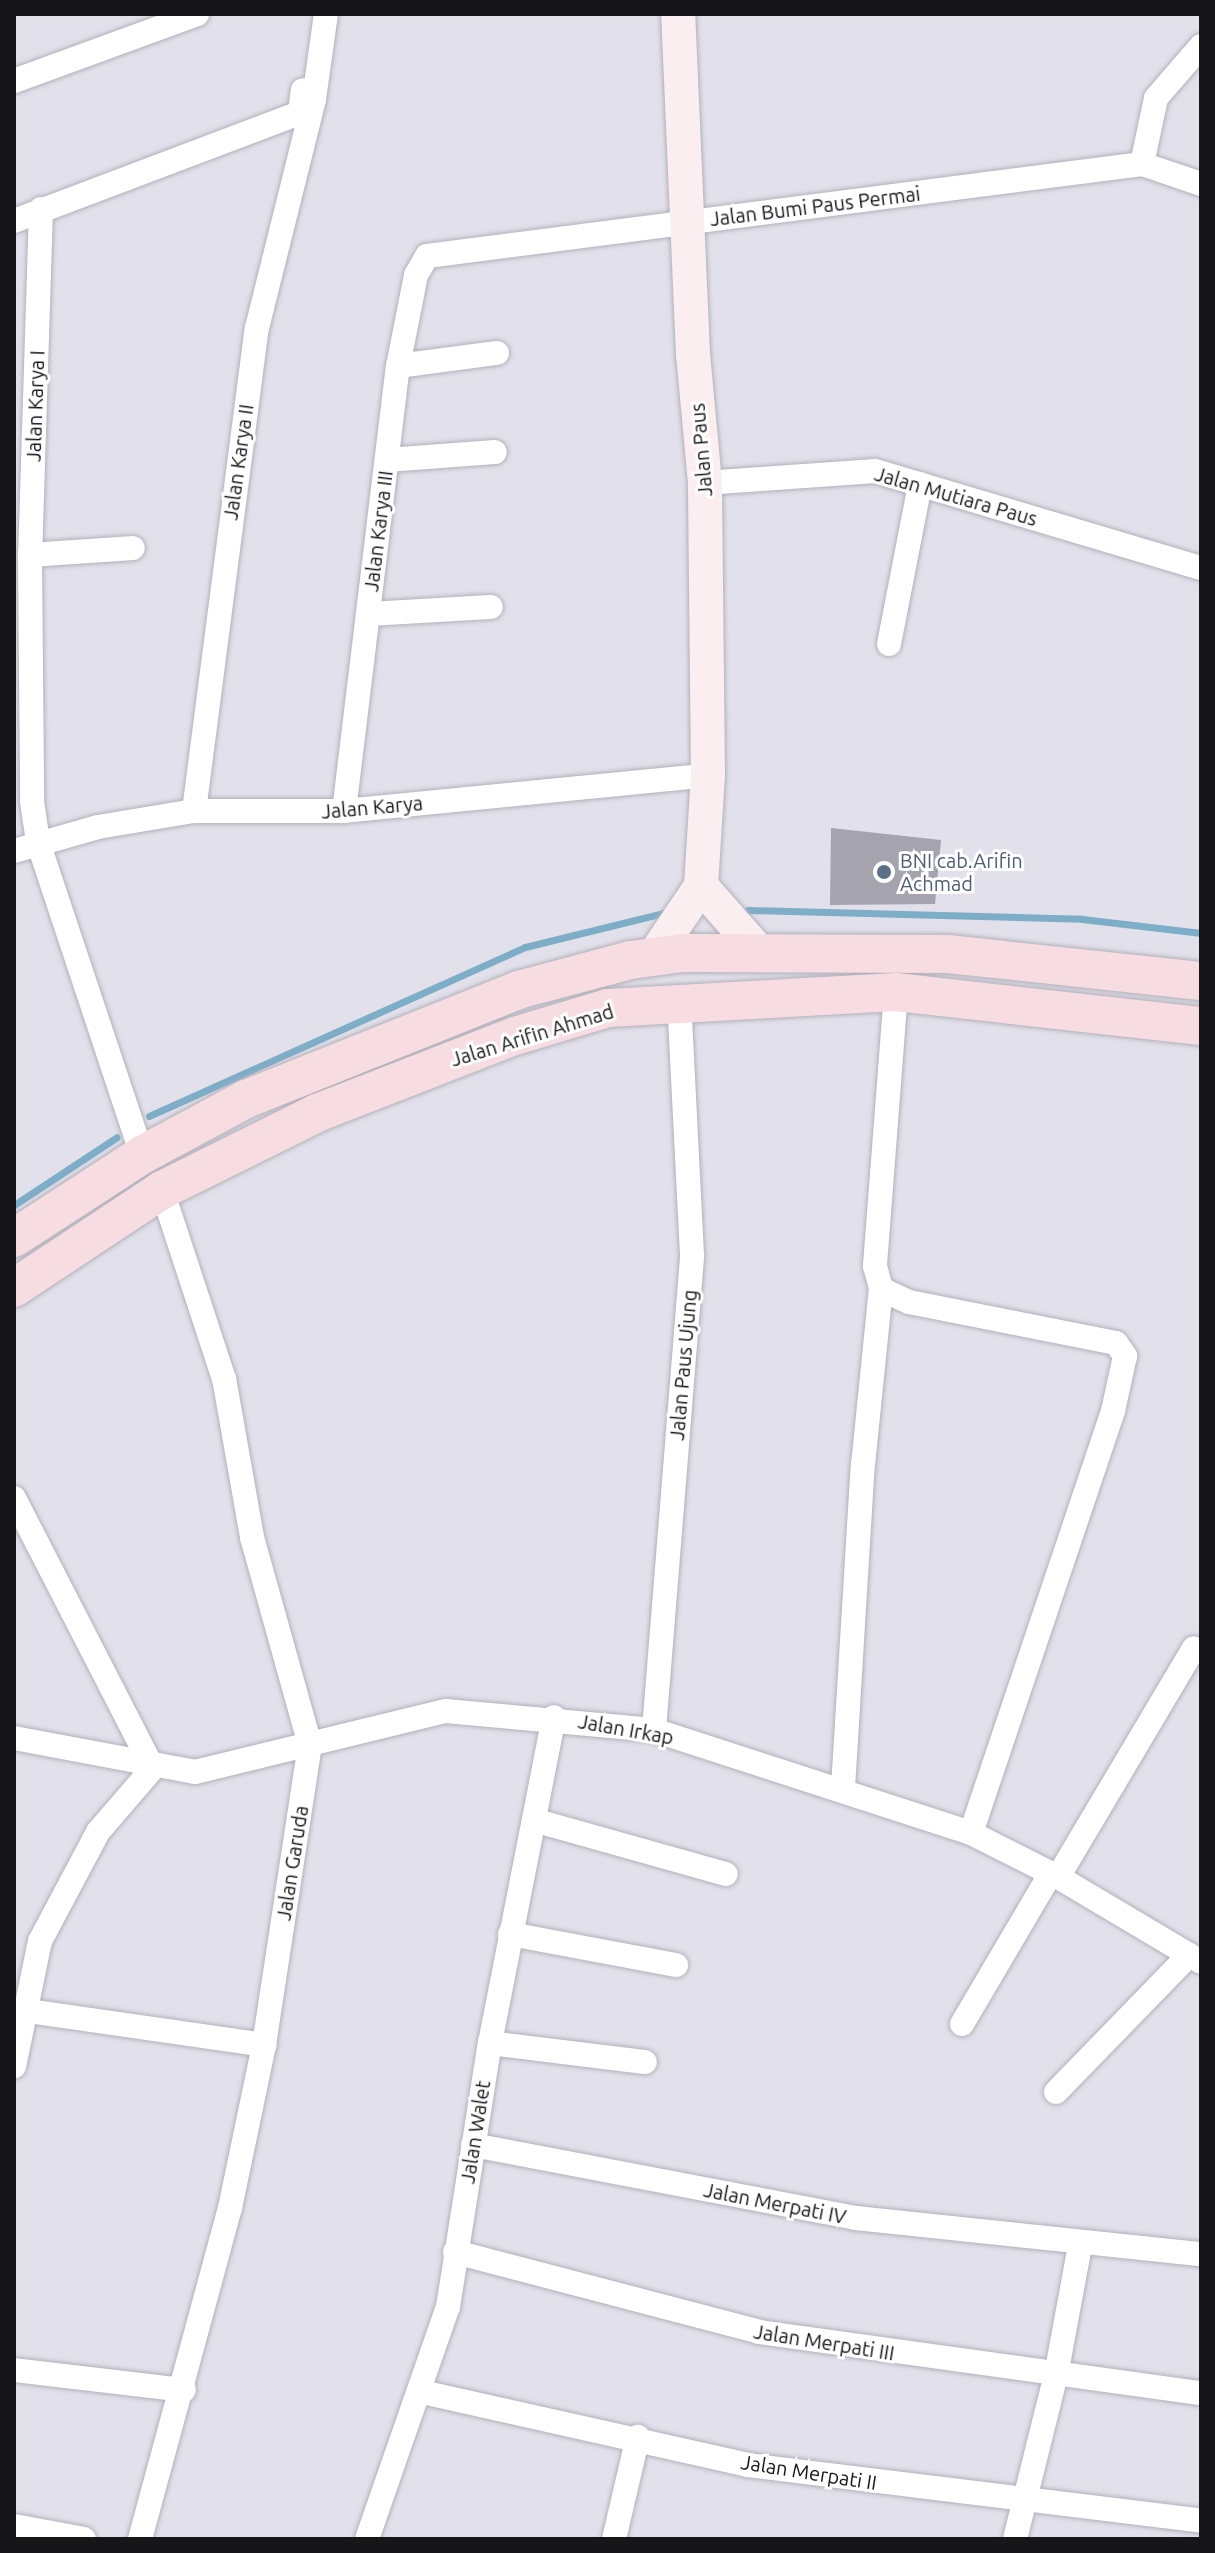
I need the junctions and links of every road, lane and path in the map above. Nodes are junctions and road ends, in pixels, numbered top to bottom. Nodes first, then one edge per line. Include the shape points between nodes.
1 (197, 14) edge
2 (310, 14) edge
3 (326, 14) edge
4 (678, 14) edge
5 (1201, 46) edge
6 (14, 81) edge
7 (1142, 164) junction
8 (1201, 184) edge
9 (41, 209) junction
10 (14, 221) edge
11 (686, 223) junction
12 (427, 256) joint
13 (497, 353) dead end
14 (398, 366) junction
15 (495, 452) dead end
16 (387, 460) junction
17 (705, 483) junction
18 (920, 484) junction
19 (133, 548) dead end
20 (30, 555) junction
21 (1201, 568) edge
22 (491, 607) dead end
23 (368, 614) junction
24 (889, 644) dead end
25 (708, 775) junction
26 (194, 811) junction
27 (344, 811) junction
28 (38, 842) junction
29 (14, 851) edge
30 (701, 886) junction
31 (761, 954) junction
32 (653, 957) junction
33 (1201, 981) edge
34 (896, 992) junction
35 (679, 1000) junction
36 (1201, 1026) edge
37 (142, 1155) junction
38 (162, 1190) junction
39 (14, 1238) edge
40 (14, 1288) edge
41 (881, 1289) junction
42 (14, 1498) edge
43 (1194, 1648) dead end
44 (554, 1717) junction
45 (654, 1730) junction
46 (14, 1738) edge
47 (310, 1745) junction
48 (153, 1768) junction
49 (843, 1788) junction
50 (537, 1821) junction
51 (971, 1833) junction
52 (726, 1874) dead end
53 (1054, 1875) junction
54 (510, 1934) junction
55 (1195, 1959) edge
56 (676, 1965) dead end
57 (22, 2010) junction
58 (962, 2024) dead end
59 (490, 2043) junction
60 (264, 2045) junction
61 (645, 2062) dead end
62 (14, 2066) edge
63 (1056, 2092) dead end
64 (473, 2145) junction
65 (1080, 2245) junction
66 (455, 2252) junction
67 (1201, 2254) edge
68 (14, 2370) edge
69 (1056, 2375) junction
70 (184, 2390) junction
71 (422, 2392) junction
72 (1201, 2393) edge
73 (638, 2437) junction
74 (1025, 2497) junction
75 (1201, 2521) edge
76 (14, 2526) edge
77 (84, 2539) edge
78 (140, 2539) edge
79 (367, 2539) edge
80 (614, 2539) edge
81 (1015, 2539) edge

1 - 6 street
2 - 9 street via 300,113
3 - 26 street, Jalan Karya II via 310,118 257,328
4 - 11 main road, Jalan Paus
5 - 7 street via 1156,98
7 - 8 street, Jalan Bumi Paus Permai
7 - 11 street, Jalan Bumi Paus Permai
9 - 10 street
9 - 20 street, Jalan Karya I
11 - 12 street, Jalan Bumi Paus Permai
11 - 17 main road, Jalan Paus
12 - 14 street, Jalan Karya III via 416,275
13 - 14 street
14 - 16 street, Jalan Karya III
15 - 16 street
16 - 23 street, Jalan Karya III
17 - 18 street, Jalan Mutiara Paus via 852,469
17 - 25 main road, Jalan Paus
18 - 21 street, Jalan Mutiara Paus
18 - 24 street
19 - 20 street
20 - 28 street, Jalan Karya I via 27,724
22 - 23 street
23 - 27 street, Jalan Karya III
25 - 27 street, Jalan Karya
25 - 30 main road, Jalan Paus
26 - 27 street, Jalan Karya
26 - 28 street, Jalan Karya
28 - 29 street, Jalan Karya
28 - 37 street
30 - 31 main road
30 - 32 main road
31 - 32 main road, Jalan Arifin Ahmad
31 - 33 main road, Jalan Arifin Ahmad via 948,954
32 - 37 main road, Jalan Arifin Ahmad via 569,974 381,1041 246,1099
34 - 35 main road, Jalan Arifin Ahmad
34 - 36 main road, Jalan Arifin Ahmad
34 - 41 street via 875,1266
35 - 38 main road, Jalan Arifin Ahmad via 608,1008 501,1041 317,1113
35 - 45 street, Jalan Paus Ujung via 692,1255
37 - 39 main road, Jalan Arifin Ahmad
38 - 40 main road, Jalan Arifin Ahmad
38 - 47 street, Jalan Garuda via 224,1379 252,1537
41 - 49 street via 863,1465
41 - 51 street via 909,1302 1116,1343 1125,1356 1113,1411
42 - 48 street
43 - 53 street
44 - 45 street, Jalan Irkap
44 - 47 street, Jalan Irkap via 446,1711
44 - 50 street, Jalan Walet
45 - 49 street, Jalan Irkap
46 - 48 street, Jalan Irkap
47 - 48 street, Jalan Irkap via 195,1772
47 - 60 street, Jalan Garuda
48 - 57 street via 70,1877 40,1941
49 - 51 street, Jalan Irkap
50 - 52 street
50 - 54 street, Jalan Walet
51 - 53 street, Jalan Irkap
53 - 55 street, Jalan Irkap
53 - 58 street
54 - 56 street
54 - 59 street, Jalan Walet
55 - 63 street
57 - 60 street
57 - 62 street
59 - 61 street
59 - 64 street, Jalan Walet
60 - 70 street, Jalan Garuda
64 - 65 street, Jalan Merpati IV via 856,2218
64 - 66 street, Jalan Walet
65 - 67 street, Jalan Merpati IV
65 - 69 street
66 - 69 street, Jalan Merpati III via 759,2332
66 - 71 street, Jalan Walet via 446,2318
68 - 70 street
69 - 72 street, Jalan Merpati III
69 - 74 street
70 - 78 street, Jalan Garuda
71 - 73 street, Jalan Merpati II
71 - 79 street, Jalan Walet
73 - 74 street, Jalan Merpati II via 762,2467
73 - 80 street
74 - 75 street, Jalan Merpati II
74 - 81 street
76 - 77 street

